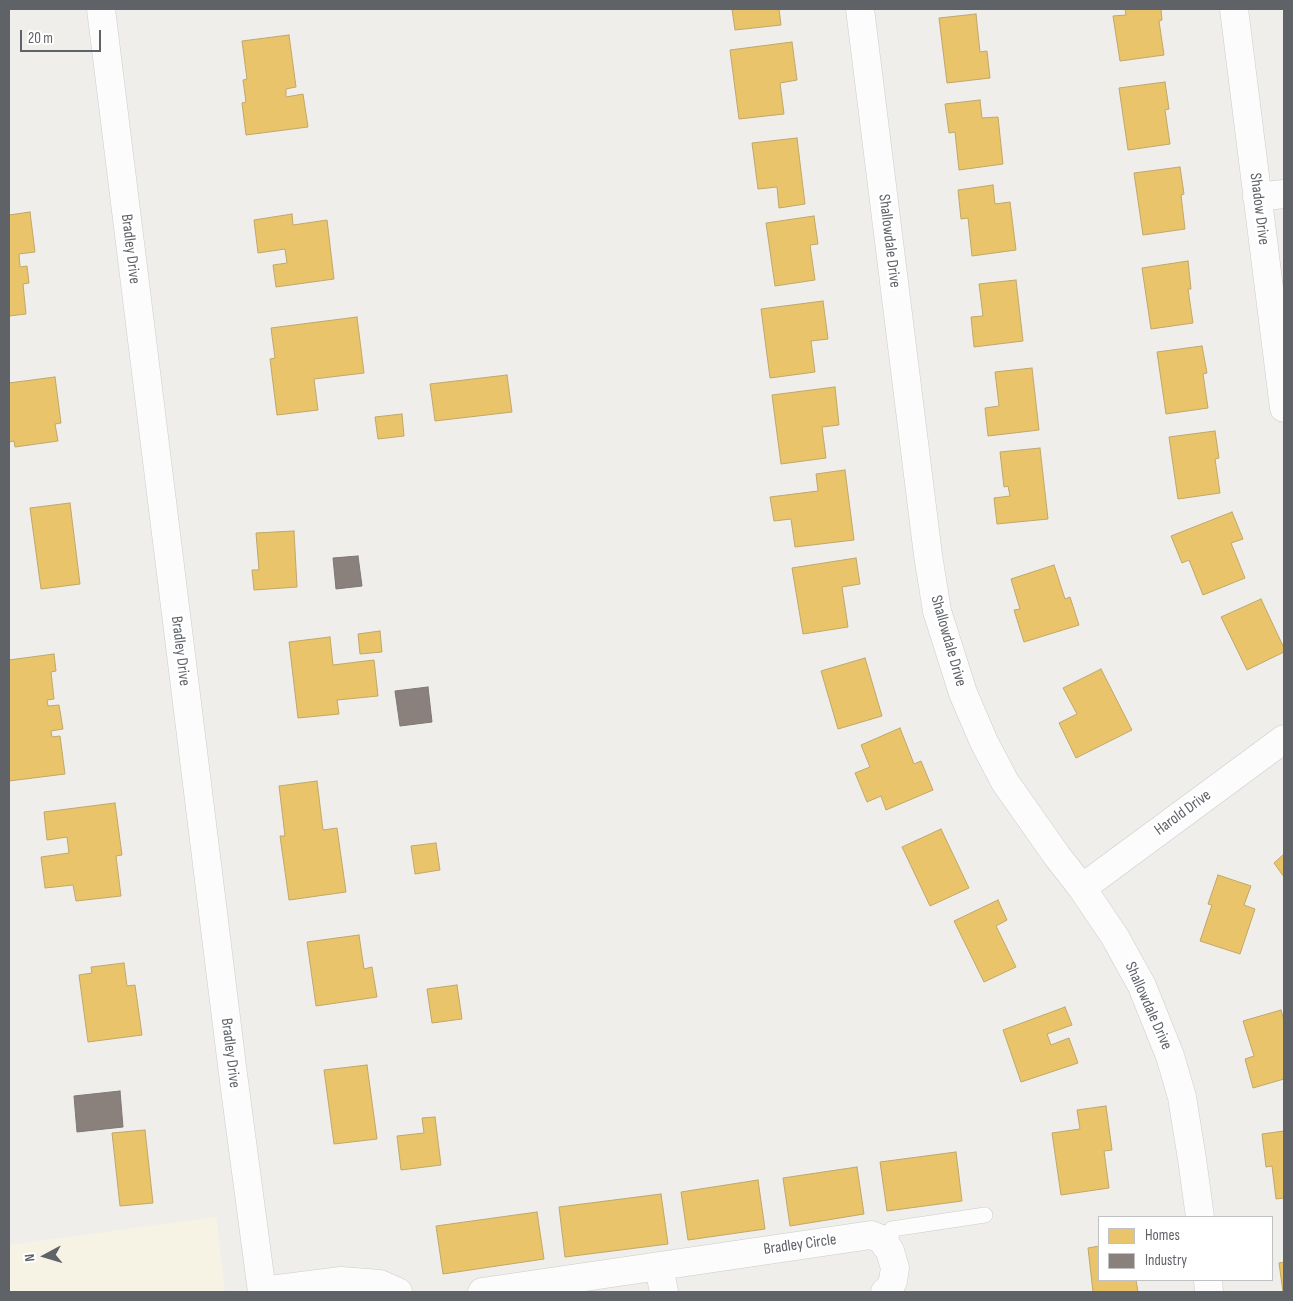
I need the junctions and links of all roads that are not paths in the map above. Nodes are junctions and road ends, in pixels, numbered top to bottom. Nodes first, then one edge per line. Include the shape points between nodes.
1 (101, 9) edge
2 (860, 9) edge
3 (1234, 9) edge
4 (1284, 194) edge
5 (1258, 197) junction
6 (1284, 408) edge
7 (1284, 739) edge
8 (1082, 888) junction
9 (985, 1215) dead end
10 (1200, 1216) edge
11 (890, 1251) junction
12 (661, 1280) edge
13 (262, 1292) edge
14 (398, 1292) edge
15 (482, 1292) edge
16 (885, 1292) edge

1 - 13 street, Bradley Drive
2 - 8 street, Shallowdale Drive via 937,611 963,693 984,742 1005,782
3 - 5 street, Shadow Drive
4 - 5 street
5 - 6 street, Shadow Drive
7 - 8 street, Harold Drive
8 - 10 street, Shallowdale Drive via 1115,937 1142,986 1170,1056 1182,1097
9 - 11 lane via 892,1229
11 - 12 street, Bradley Circle via 881,1239 871,1235
11 - 16 street via 895,1268 890,1289
12 - 15 street, Bradley Circle
13 - 14 street via 341,1280 380,1284

